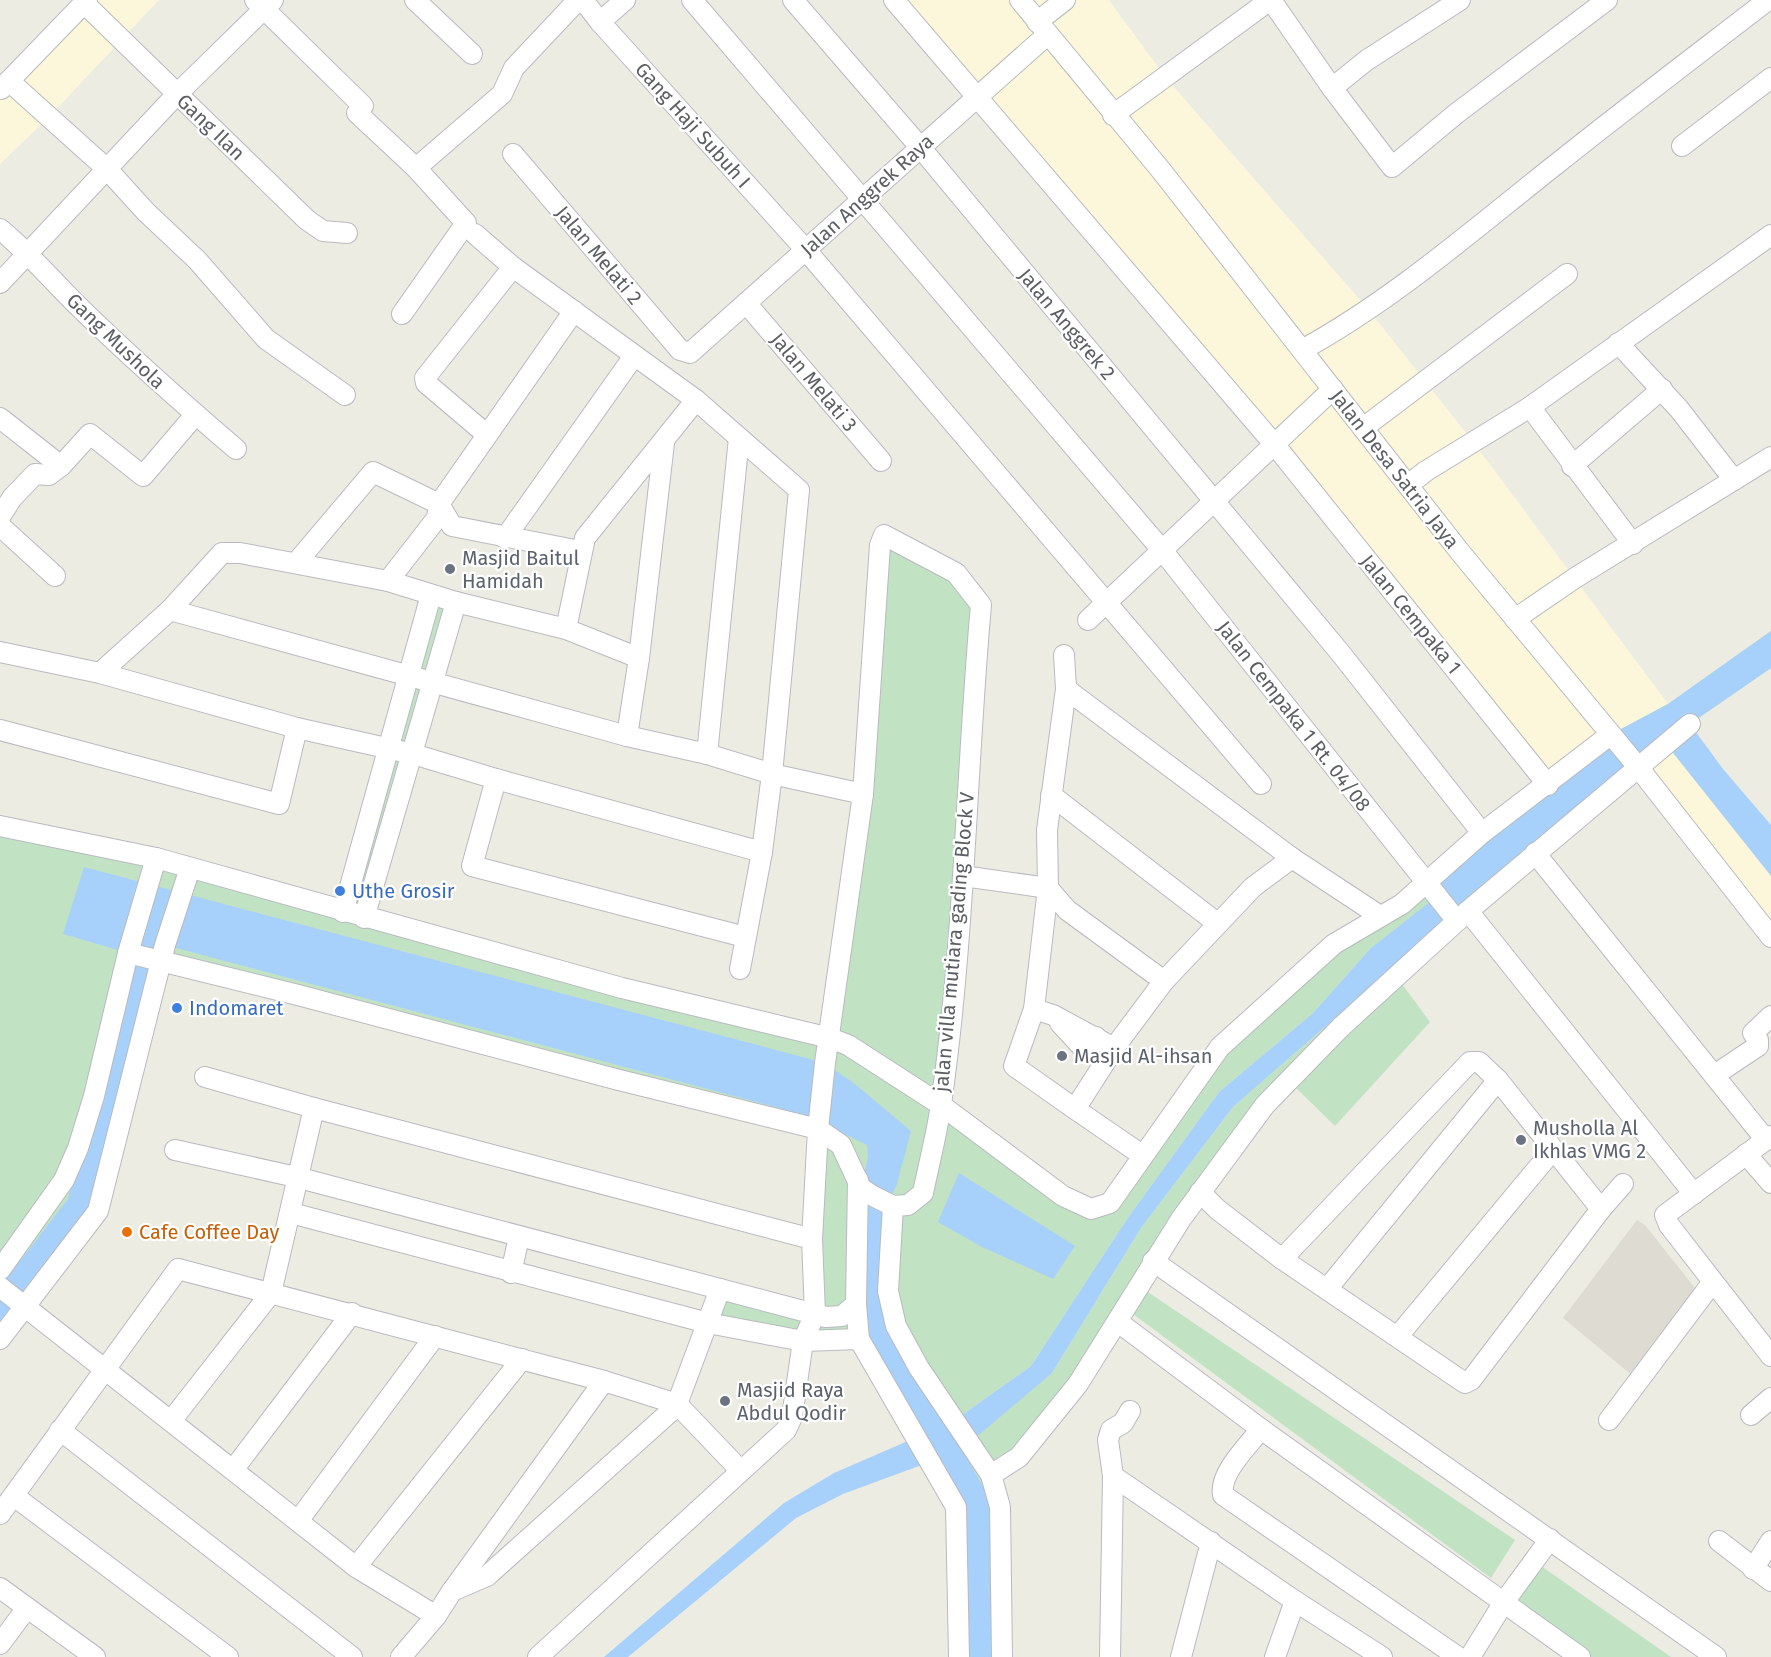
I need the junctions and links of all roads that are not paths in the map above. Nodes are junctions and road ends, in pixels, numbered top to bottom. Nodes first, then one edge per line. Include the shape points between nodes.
1 (415, 0) edge
2 (578, 0) edge
3 (583, 0) edge
4 (625, 0) edge
5 (692, 0) edge
6 (793, 0) edge
7 (894, 0) edge
8 (1020, 0) edge
9 (1065, 0) edge
10 (1271, 0) edge
11 (1460, 0) edge
12 (1607, 0) edge
13 (1768, 0) edge
14 (86, 2) edge
15 (264, 3) edge
16 (600, 22) junction
17 (1042, 29) junction
18 (472, 54) dead end
19 (1771, 78) edge
20 (4, 85) edge
21 (1332, 88) junction
22 (177, 94) junction
23 (978, 96) junction
24 (1113, 115) junction
25 (1682, 146) dead end
26 (920, 147) junction
27 (513, 154) dead end
28 (416, 168) junction
29 (107, 169) junction
30 (862, 199) junction
31 (0, 229) edge
32 (347, 233) dead end
33 (475, 234) dead end
34 (1771, 235) edge
35 (805, 249) junction
36 (29, 253) junction
37 (513, 267) junction
38 (1567, 274) dead end
39 (0, 283) edge
40 (746, 303) junction
41 (574, 312) junction
42 (402, 314) dead end
43 (1618, 343) junction
44 (1302, 350) junction
45 (687, 353) joint
46 (634, 356) junction
47 (1333, 389) junction
48 (1662, 389) junction
49 (345, 394) dead end
50 (696, 400) junction
51 (1530, 407) junction
52 (195, 415) junction
53 (0, 418) edge
54 (1364, 428) junction
55 (486, 434) junction
56 (739, 438) junction
57 (664, 443) junction
58 (1274, 444) junction
59 (236, 449) dead end
60 (1771, 457) edge
61 (881, 461) dead end
62 (61, 466) junction
63 (1572, 466) junction
64 (1734, 480) junction
65 (1408, 485) junction
66 (1213, 501) junction
67 (439, 504) junction
68 (0, 517) edge
69 (0, 526) edge
70 (505, 538) junction
71 (1633, 544) junction
72 (1162, 550) junction
73 (580, 551) junction
74 (296, 563) junction
75 (55, 576) dead end
76 (388, 580) junction
77 (430, 595) junction
78 (456, 602) junction
79 (1105, 603) junction
80 (170, 610) junction
81 (1515, 619) junction
82 (1088, 620) dead end
83 (566, 629) junction
84 (0, 652) edge
85 (1064, 655) dead end
86 (639, 658) junction
87 (100, 673) junction
88 (409, 675) junction
89 (434, 683) junction
90 (1066, 689) junction
91 (1690, 724) dead end
92 (297, 728) junction
93 (0, 730) edge
94 (1610, 735) junction
95 (627, 736) junction
96 (388, 748) junction
97 (413, 754) junction
98 (706, 754) junction
99 (1637, 766) junction
100 (772, 774) junction
101 (496, 779) junction
102 (1261, 784) dead end
103 (1548, 785) junction
104 (862, 794) junction
105 (1051, 795) junction
106 (0, 826) edge
107 (1482, 833) junction
108 (362, 847) junction
109 (762, 852) junction
110 (1535, 853) junction
111 (381, 856) junction
112 (156, 858) junction
113 (1292, 858) junction
114 (190, 868) junction
115 (963, 876) junction
116 (1427, 883) junction
117 (1048, 888) junction
118 (343, 912) junction
119 (1380, 916) junction
120 (1462, 916) junction
121 (364, 918) junction
122 (1217, 923) junction
123 (1771, 937) edge
124 (745, 938) junction
125 (128, 953) junction
126 (161, 960) junction
127 (740, 969) dead end
128 (1164, 981) junction
129 (1034, 1008) junction
130 (1771, 1016) edge
131 (830, 1038) junction
132 (1114, 1048) junction
133 (1716, 1074) junction
134 (205, 1077) dead end
135 (1498, 1080) junction
136 (941, 1105) junction
137 (314, 1108) junction
138 (1075, 1109) junction
139 (818, 1129) junction
140 (1768, 1138) edge
141 (175, 1150) dead end
142 (1552, 1151) junction
143 (1746, 1154) junction
144 (1142, 1155) junction
145 (296, 1177) junction
146 (858, 1180) junction
147 (1771, 1183) edge
148 (1623, 1184) dead end
149 (1200, 1192) junction
150 (1694, 1194) junction
151 (893, 1206) junction
152 (1601, 1209) junction
153 (291, 1213) junction
154 (519, 1237) junction
155 (812, 1239) junction
156 (1282, 1259) junction
157 (1153, 1261) junction
158 (0, 1270) edge
159 (511, 1273) junction
160 (1712, 1283) junction
161 (0, 1287) edge
162 (720, 1289) junction
163 (1327, 1289) junction
164 (271, 1293) junction
165 (856, 1304) junction
166 (25, 1307) junction
167 (352, 1313) junction
168 (815, 1314) junction
169 (708, 1323) junction
170 (1118, 1323) junction
171 (435, 1336) junction
172 (1398, 1336) junction
173 (0, 1339) edge
174 (859, 1339) junction
175 (803, 1341) junction
176 (1771, 1356) edge
177 (522, 1359) junction
178 (107, 1370) junction
179 (604, 1380) junction
180 (1771, 1398) edge
181 (677, 1404) junction
182 (1130, 1411) dead end
183 (1751, 1415) dead end
184 (1609, 1420) dead end
185 (171, 1421) junction
186 (1261, 1429) junction
187 (60, 1430) junction
188 (233, 1470) junction
189 (741, 1471) junction
190 (991, 1475) junction
191 (1113, 1476) junction
192 (14, 1496) junction
193 (0, 1514) edge
194 (298, 1521) junction
195 (1550, 1539) junction
196 (1719, 1541) dead end
197 (1771, 1541) edge
198 (1211, 1542) junction
199 (356, 1567) junction
200 (1753, 1569) junction
201 (1771, 1581) edge
202 (0, 1587) edge
203 (452, 1591) junction
204 (1295, 1601) junction
205 (1504, 1602) junction
206 (27, 1608) junction
207 (436, 1616) junction
208 (0, 1644) edge
209 (1370, 1653) edge
210 (92, 1656) edge
211 (228, 1657) edge
212 (352, 1657) edge
213 (401, 1657) edge
214 (538, 1657) edge
215 (959, 1657) edge
216 (1002, 1657) edge
217 (1110, 1657) edge
218 (1181, 1657) edge
219 (1275, 1657) edge
220 (1458, 1657) edge
221 (1470, 1657) edge
222 (1580, 1657) edge
223 (1716, 1657) edge

1 - 18 street
2 - 28 street via 514,68 502,94
3 - 16 street, Gang Haji Subuh I
4 - 16 street
5 - 30 street, Jalan Cempaka 1 Rt. 04/08
6 - 26 street, Jalan Anggrek 2
7 - 23 street, Jalan Cempaka 1
8 - 17 street, Jalan Desa Satria Jaya
9 - 17 street, Jalan Anggrek Raya
10 - 21 street
10 - 24 street
11 - 21 street via 1367,60
12 - 21 street via 1392,166
13 - 44 street via 1558,162 1449,252
14 - 20 street
14 - 22 street, Gang Ilan
15 - 22 street
15 - 28 street via 363,106 357,113
16 - 35 street, Gang Haji Subuh I
17 - 23 street, Jalan Anggrek Raya
17 - 24 street, Jalan Desa Satria Jaya
19 - 25 street
20 - 29 street
22 - 29 street
22 - 32 street, Gang Ilan via 307,220 323,231
23 - 26 street, Jalan Anggrek Raya
23 - 58 street, Jalan Cempaka 1
24 - 44 street, Jalan Desa Satria Jaya
26 - 30 street, Jalan Anggrek Raya
26 - 66 street, Jalan Anggrek 2
27 - 45 street, Jalan Melati 2 via 680,350
28 - 42 street via 466,222
29 - 36 street
29 - 49 street via 197,260 267,339
30 - 35 street, Jalan Anggrek Raya
30 - 72 street, Jalan Cempaka 1 Rt. 04/08
31 - 36 street, Gang Mushola
33 - 37 street
34 - 43 street
35 - 40 street, Jalan Anggrek Raya
35 - 79 street, Gang Haji Subuh I
36 - 39 street
36 - 52 street, Gang Mushola via 81,309
37 - 41 street
37 - 55 street via 425,378 426,383
38 - 54 street
40 - 45 street, Jalan Anggrek Raya
40 - 61 street, Jalan Melati 3
41 - 46 street
41 - 55 street
43 - 48 street
43 - 51 street
44 - 47 street, Jalan Desa Satria Jaya
46 - 50 street
46 - 70 street
47 - 54 street, Jalan Desa Satria Jaya
47 - 58 street
48 - 63 street
48 - 64 street
50 - 56 street
50 - 57 street
51 - 63 street
51 - 65 street
52 - 59 street, Gang Mushola
52 - 62 street via 143,476 90,434
53 - 62 street
54 - 65 street, Jalan Desa Satria Jaya
55 - 67 street
56 - 98 street
56 - 100 street via 799,490
57 - 73 street via 585,538
57 - 86 street
58 - 66 street
58 - 103 street, Jalan Cempaka 1
60 - 64 street
62 - 68 street via 49,475 35,474
63 - 71 street
64 - 71 street
65 - 81 street, Jalan Desa Satria Jaya
66 - 72 street
66 - 107 street, Jalan Anggrek 2 via 1342,655
67 - 70 street via 452,526
67 - 74 street via 373,472
67 - 76 street via 437,518
69 - 75 street
70 - 73 street
71 - 81 street
72 - 79 street
72 - 116 street, Jalan Cempaka 1 Rt. 04/08
73 - 83 street
74 - 76 street
74 - 80 street via 240,552 222,553
76 - 77 street
77 - 78 street
77 - 88 street
78 - 83 street
78 - 89 street
79 - 82 street
79 - 102 street, Gang Haji Subuh I
80 - 87 street
80 - 88 street
81 - 94 street, Jalan Desa Satria Jaya
83 - 86 street
84 - 87 street
85 - 90 street
86 - 95 street
87 - 92 street
88 - 89 street
88 - 96 street
89 - 95 street
89 - 97 street
90 - 105 street
90 - 113 street
91 - 99 street
92 - 93 street via 277,813
92 - 96 street
94 - 99 street, Jalan Desa Satria Jaya
94 - 103 street, jalan villa mutiara gading Block V
95 - 98 street
96 - 97 street
96 - 108 street
97 - 101 street
97 - 111 street
98 - 100 street
99 - 110 street
99 - 123 street, Jalan Desa Satria Jaya
100 - 104 street
100 - 109 street
101 - 109 street
101 - 124 street via 472,866
103 - 107 street, jalan villa mutiara gading Block V
104 - 115 street, jalan villa mutiara gading Block V via 882,537 888,535 956,573 981,605
104 - 131 street
105 - 117 street
105 - 122 street
106 - 112 street
107 - 116 street, jalan villa mutiara gading Block V
108 - 111 street
108 - 118 street
109 - 124 street
110 - 120 street
110 - 133 street
111 - 121 street
112 - 114 street
112 - 125 street
113 - 119 street
113 - 122 street via 1253,887
114 - 118 street
114 - 126 street
115 - 117 street
115 - 136 street, jalan villa mutiara gading Block V
116 - 119 street, jalan villa mutiara gading Block V
116 - 120 street, Jalan Cempaka 1 Rt. 04/08
117 - 128 street via 1067,910
117 - 129 street
118 - 121 street
119 - 144 street, jalan villa mutiara gading Block V via 1334,944 1220,1047
120 - 149 street via 1341,1027 1273,1097
120 - 150 street, Jalan Cempaka 1 Rt. 04/08
121 - 131 street via 622,988
122 - 128 street
124 - 127 street
125 - 126 street
125 - 158 street via 78,1148 64,1180
126 - 139 street
126 - 166 street via 98,1211
128 - 132 street
129 - 132 street via 1053,1016 1083,1048 1096,1037
129 - 138 street via 1014,1066
130 - 133 street via 1753,1034 1758,1046
131 - 136 street via 848,1045
131 - 139 street
132 - 138 street
133 - 140 street
134 - 137 street
135 - 142 street
135 - 156 street via 1479,1062 1470,1062
135 - 163 street
136 - 144 street, jalan villa mutiara gading Block V via 1063,1196 1090,1209 1110,1203
136 - 151 street via 923,1193 908,1205
137 - 145 street
137 - 155 street
138 - 144 street
139 - 146 street via 841,1145
139 - 155 street
140 - 143 street
141 - 145 street
142 - 152 street
142 - 172 street
143 - 147 street
143 - 150 street
145 - 153 street
145 - 154 street
146 - 151 street via 861,1188
146 - 165 street
148 - 152 street
149 - 156 street
149 - 157 street
150 - 160 street via 1665,1215
151 - 190 street via 888,1291 896,1326
152 - 172 street via 1471,1380 1460,1381
153 - 159 street
153 - 164 street
154 - 159 street
154 - 162 street
155 - 168 street
156 - 163 street
157 - 170 street
157 - 195 street
159 - 169 street
160 - 176 street
160 - 184 street
161 - 166 street
162 - 168 street
162 - 169 street
163 - 172 street
164 - 167 street
164 - 178 street via 176,1270
164 - 185 street
165 - 168 street via 842,1316
165 - 174 street
166 - 173 street
166 - 178 street
167 - 171 street
167 - 188 street
168 - 175 street
169 - 175 street
169 - 181 street
170 - 186 street
170 - 190 street via 1078,1384 1019,1457
171 - 177 street
171 - 194 street
174 - 175 street
174 - 215 street via 956,1506
175 - 189 street via 792,1417 786,1430
177 - 179 street
177 - 199 street
178 - 185 street
178 - 187 street
179 - 181 street
179 - 203 street
180 - 183 street
181 - 189 street
181 - 203 street via 487,1576
182 - 191 street via 1123,1423 1111,1430 1108,1440
185 - 188 street
186 - 205 street
186 - 220 street via 1226,1476 1223,1494
187 - 192 street
187 - 212 street
188 - 194 street
189 - 214 street
190 - 216 street via 1000,1507
191 - 198 street
191 - 217 street
192 - 193 street
192 - 211 street
194 - 199 street
195 - 205 street
195 - 223 street
196 - 200 street
197 - 200 street
198 - 204 street
198 - 218 street
199 - 207 street
200 - 201 street
202 - 206 street
203 - 207 street
204 - 209 street
204 - 219 street
205 - 221 street
205 - 222 street
206 - 208 street
206 - 210 street
207 - 213 street

